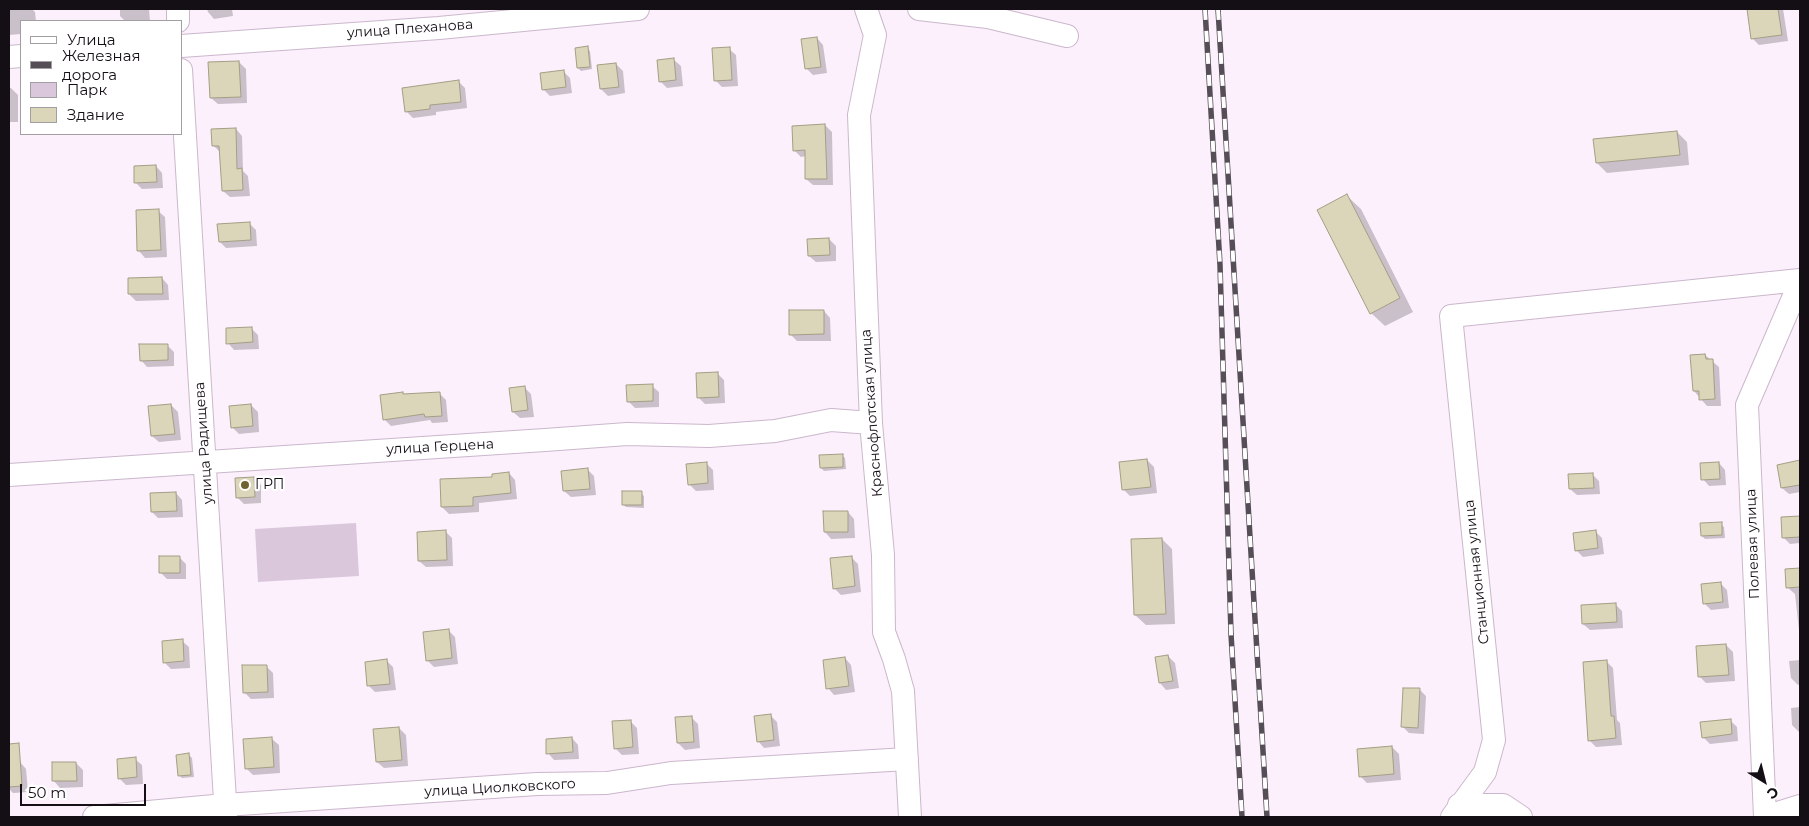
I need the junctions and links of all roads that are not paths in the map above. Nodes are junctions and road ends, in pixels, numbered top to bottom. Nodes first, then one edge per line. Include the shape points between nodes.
1 (638, 9) edge
2 (866, 9) edge
3 (919, 9) edge
4 (437, 18) edge
5 (1067, 36) dead end
6 (182, 46) edge
7 (182, 86) edge
8 (1800, 281) edge
9 (871, 423) junction
10 (206, 461) junction
11 (9, 475) edge
12 (907, 759) junction
13 (1485, 772) junction
14 (1800, 806) edge
15 (225, 811) edge
16 (1456, 811) edge
17 (1512, 811) edge
18 (94, 817) edge
19 (910, 817) edge
20 (1765, 817) edge

1 - 4 street, улица Плеханова
2 - 9 street, Краснофлотская улица via 875,35 858,115
3 - 5 street via 988,17
4 - 6 street, улица Плеханова
7 - 10 street, улица Радищева
8 - 13 street, Станционная улица via 1451,316 1494,740
8 - 20 street, Полевая улица via 1747,405
9 - 10 street, улица Герцена via 831,420 775,431 709,436 627,434
9 - 12 street, Краснофлотская улица via 883,555 884,632 903,691
10 - 11 street, улица Герцена
10 - 15 street, улица Радищева
12 - 15 street, улица Циолковского via 671,773 607,783 537,784
12 - 19 street, Краснофлотская улица
13 - 16 street, Станционная улица
13 - 17 street
14 - 20 street
15 - 18 street, улица Циолковского
16 - 17 street

